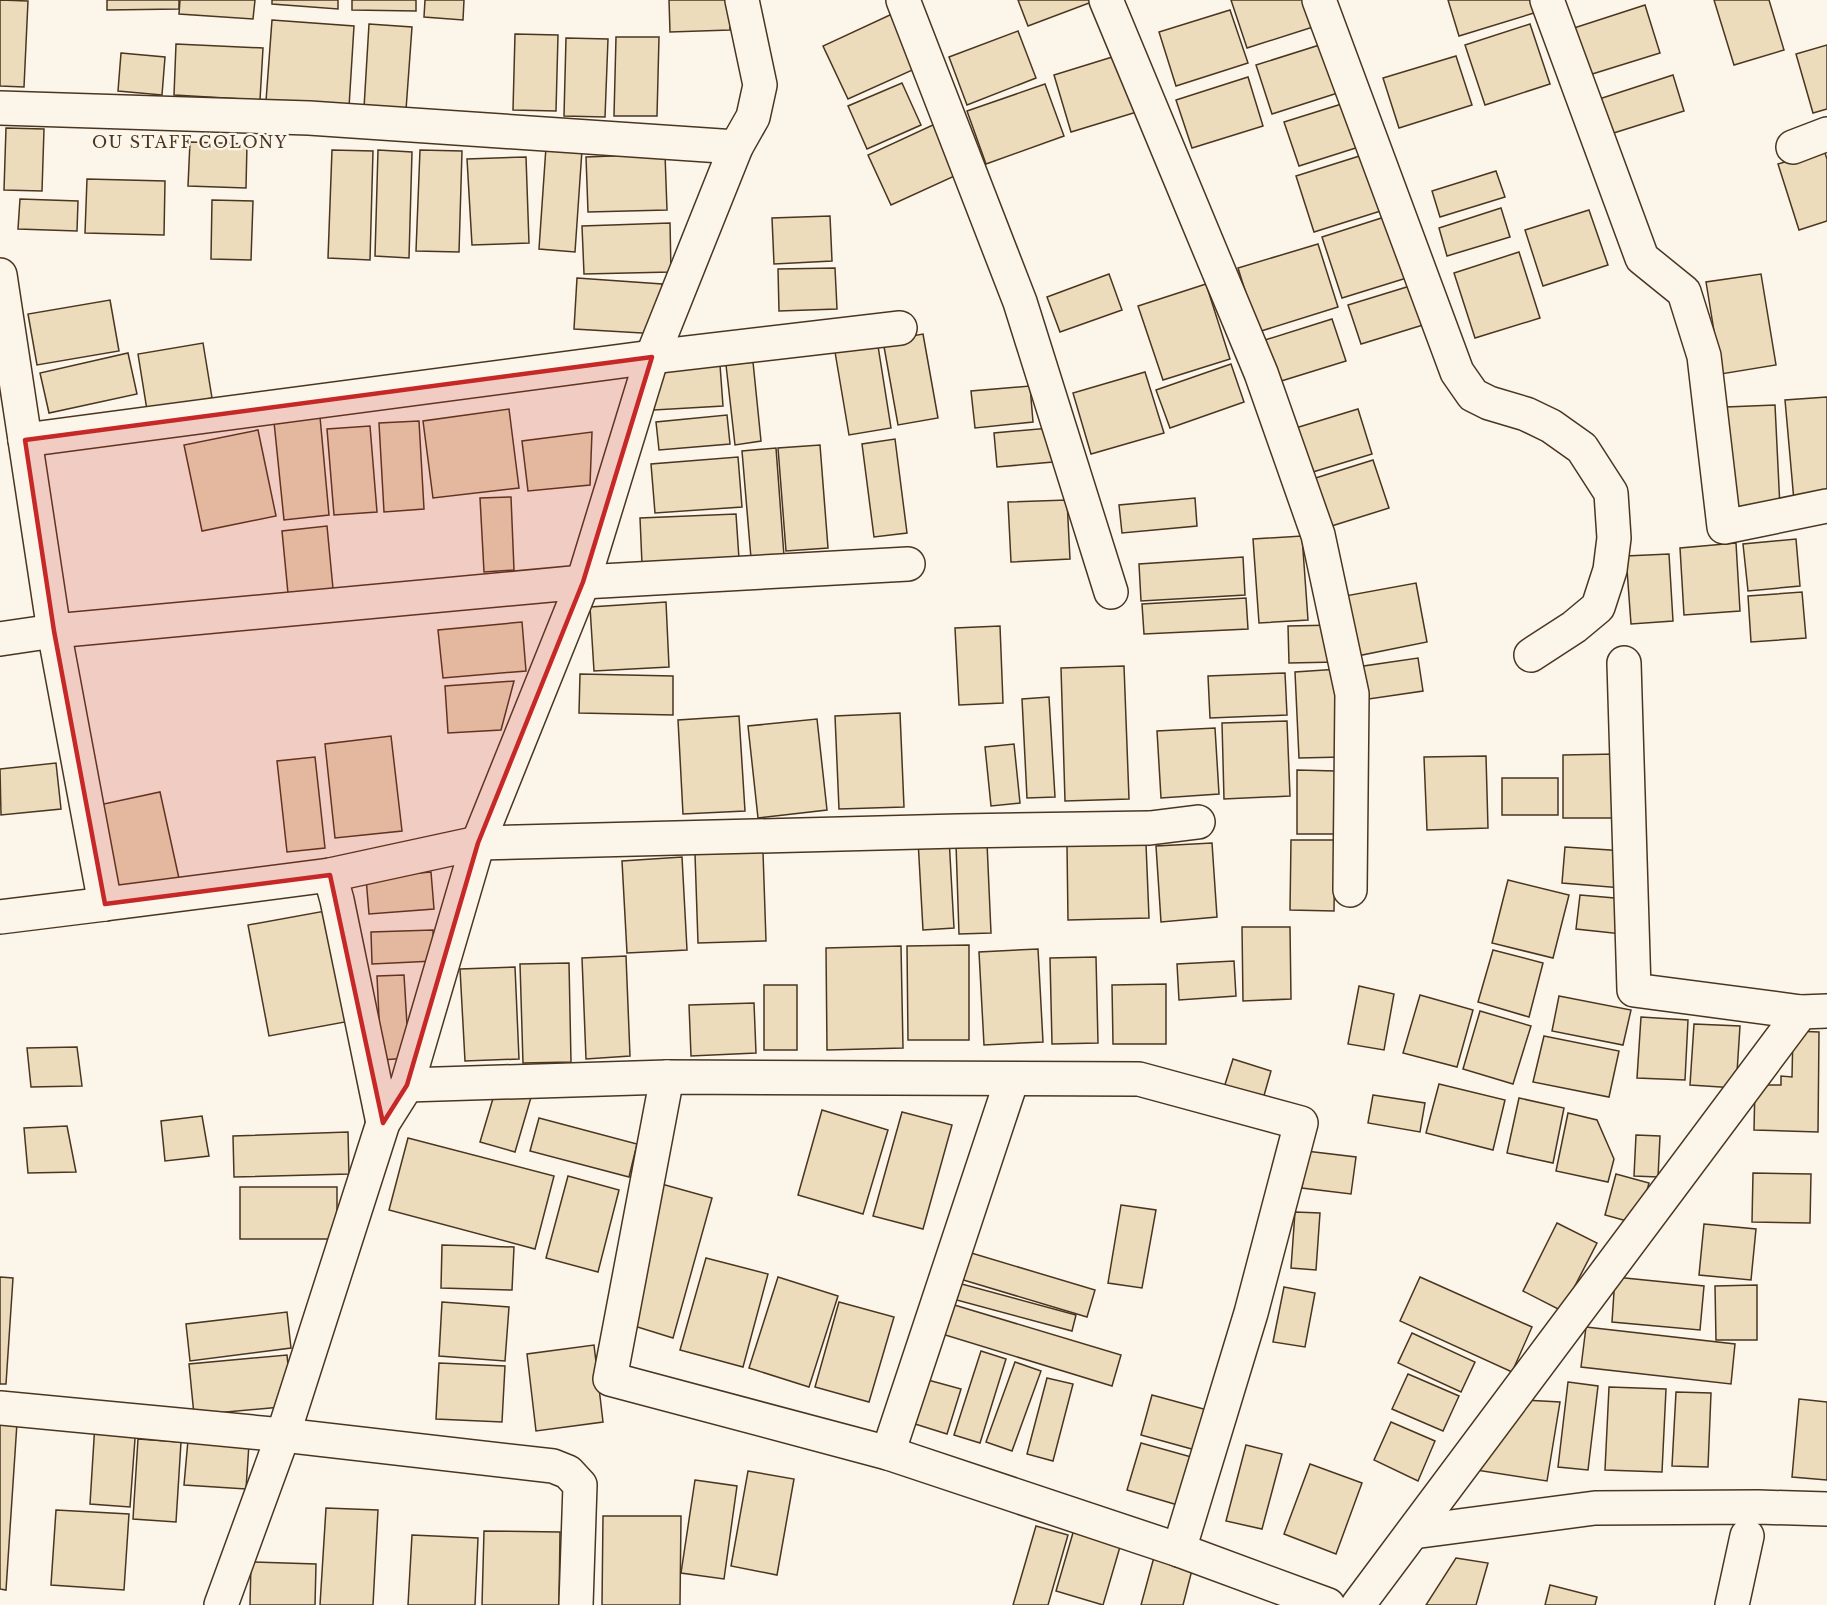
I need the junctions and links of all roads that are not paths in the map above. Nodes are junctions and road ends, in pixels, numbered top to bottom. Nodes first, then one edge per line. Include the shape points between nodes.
1 (742, 0) edge
2 (903, 0) edge
3 (1106, 0) edge
4 (1319, 0) edge
5 (1547, 0) edge
6 (0, 108) edge
7 (1827, 134) edge
8 (736, 147) junction
9 (1793, 147) dead end
10 (0, 275) edge
11 (900, 328) dead end
12 (652, 357) junction
13 (25, 440) junction
14 (1827, 506) edge
15 (908, 564) dead end
16 (583, 582) junction
17 (1111, 592) dead end
18 (54, 631) junction
19 (0, 639) edge
20 (1531, 655) dead end
21 (1624, 663) dead end
22 (1198, 822) dead end
23 (478, 843) junction
24 (330, 875) junction
25 (1350, 890) dead end
26 (105, 904) junction
27 (0, 917) edge
28 (1814, 1012) edge
29 (667, 1077) junction
30 (1012, 1079) junction
31 (407, 1085) junction
32 (382, 1123) junction
33 (0, 1408) edge
34 (282, 1436) junction
35 (888, 1454) junction
36 (1827, 1509) edge
37 (1413, 1532) junction
38 (1747, 1536) dead end
39 (1179, 1550) junction
40 (221, 1605) edge
41 (576, 1605) edge
42 (1328, 1605) edge
43 (1358, 1605) edge
44 (1732, 1605) edge

1 - 8 street via 760,85 753,117
2 - 17 street via 1020,302
3 - 25 street via 1261,373 1318,535 1352,693
4 - 20 street via 1457,372 1473,395 1551,426 1582,448 1611,493 1614,538 1610,570 1598,608
5 - 14 street via 1642,258 1684,292 1704,356 1724,527
6 - 8 street via 309,118
7 - 9 street
8 - 12 street
10 - 13 street
11 - 12 street
12 - 13 street
12 - 16 street
13 - 18 street
15 - 16 street
16 - 18 street
16 - 23 street
18 - 19 street
18 - 26 street
21 - 28 street via 1634,990
22 - 23 street via 1150,828
23 - 24 street
23 - 31 street
24 - 26 street
24 - 32 street
26 - 27 street
28 - 37 street
29 - 30 street
29 - 31 street
29 - 35 street via 610,1379
30 - 35 street
30 - 39 street via 1139,1079 1301,1123 1251,1313
31 - 32 street
32 - 34 street
33 - 34 street
34 - 40 street
34 - 41 street via 553,1466 568,1472 580,1485
35 - 39 street
36 - 37 street via 1595,1508
37 - 43 street
38 - 44 street
39 - 42 street

